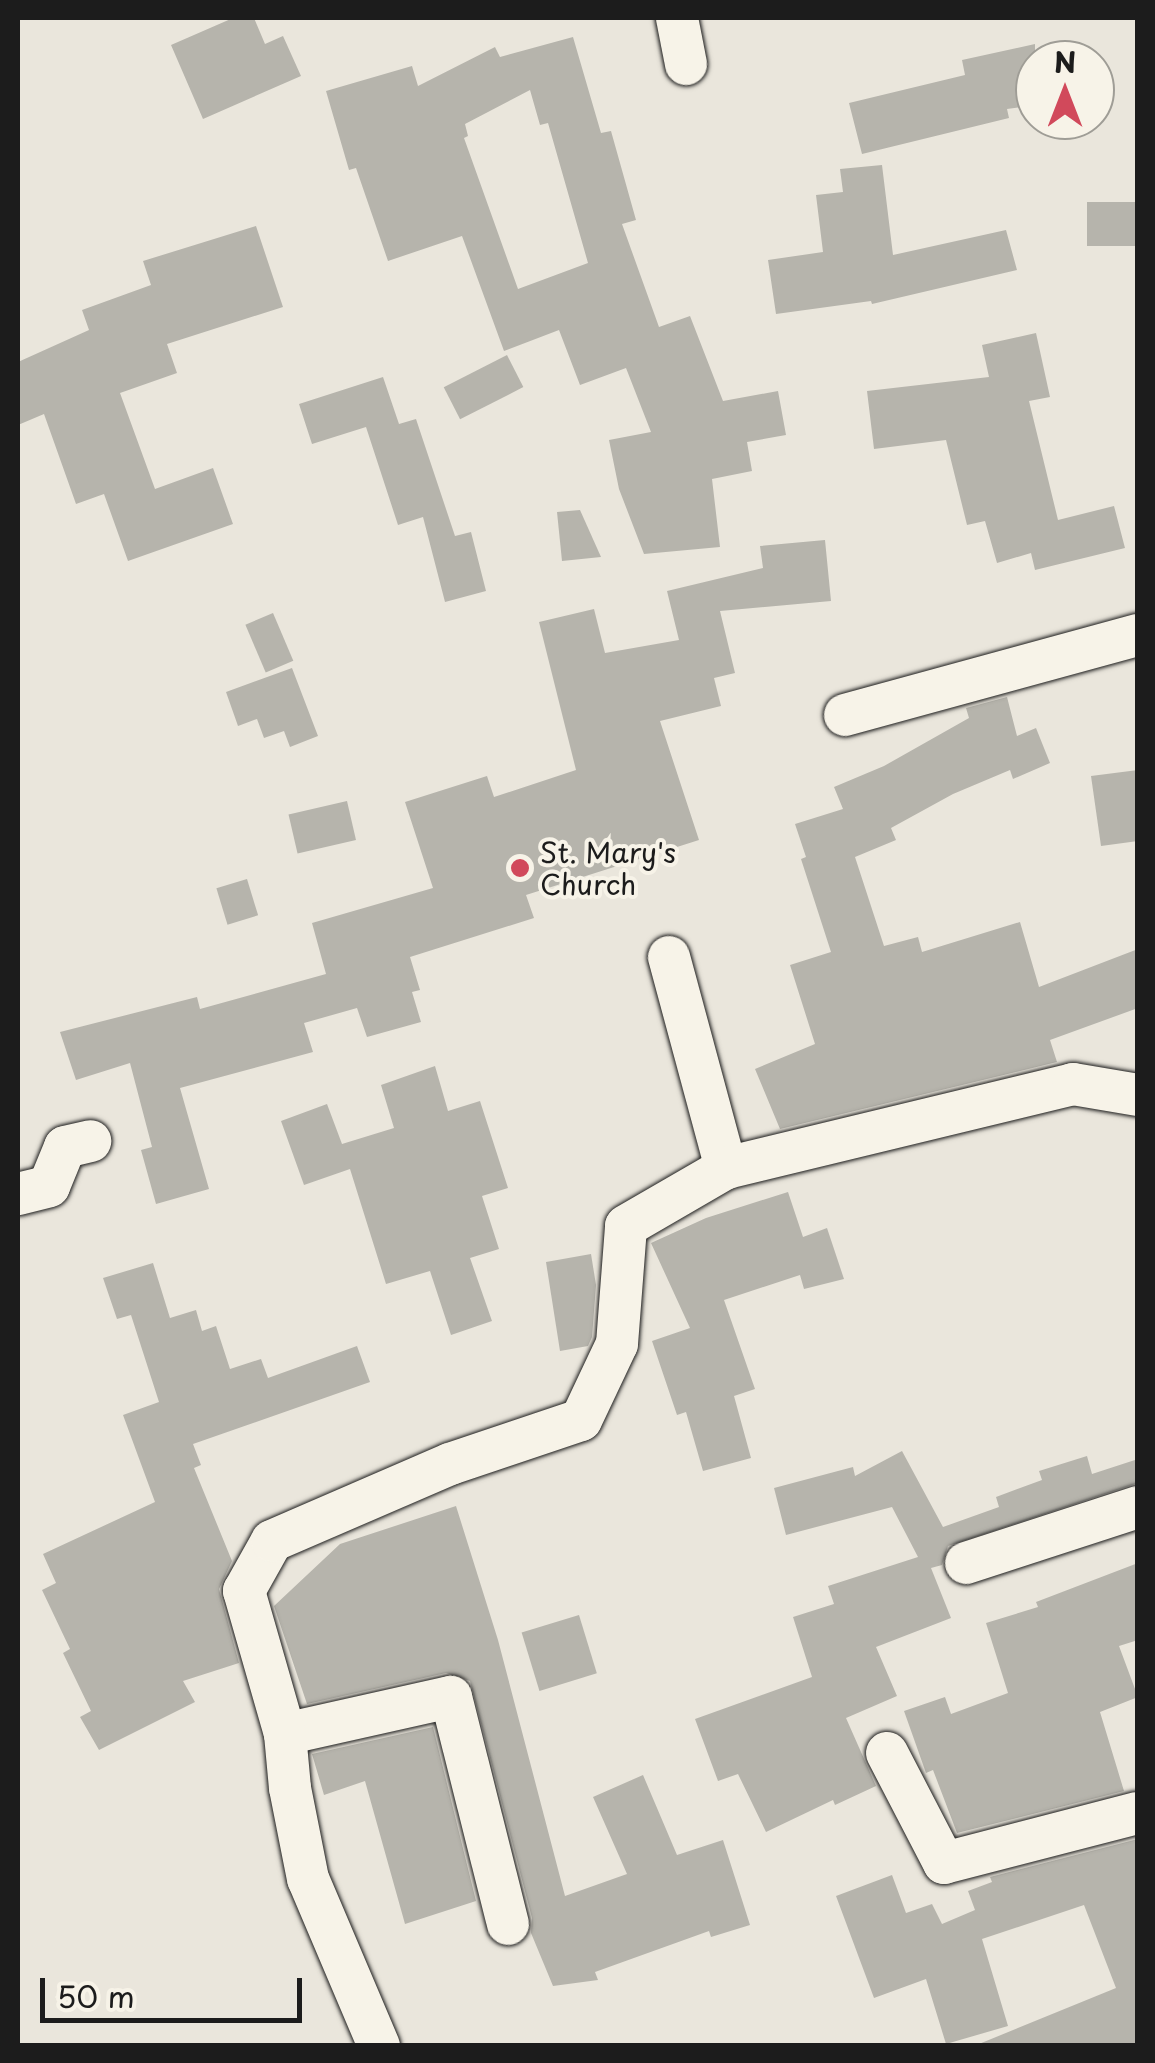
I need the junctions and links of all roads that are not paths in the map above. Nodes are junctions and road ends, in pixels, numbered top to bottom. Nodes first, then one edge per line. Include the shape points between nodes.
1 (677, 18) edge
2 (686, 64) dead end
3 (1138, 635) edge
4 (844, 714) dead end
5 (669, 957) dead end
6 (1138, 1095) edge
7 (90, 1141) dead end
8 (726, 1168) junction
9 (18, 1194) edge
10 (1138, 1506) edge
11 (966, 1563) dead end
12 (284, 1734) junction
13 (886, 1754) dead end
14 (1138, 1813) edge
15 (508, 1924) dead end
16 (379, 2046) edge

1 - 2 street
3 - 4 street
5 - 8 street
6 - 8 street via 1073,1084
7 - 9 street via 65,1148 49,1186
8 - 12 street via 626,1226 617,1344 581,1420 450,1464 272,1541 244,1591
10 - 11 street
12 - 15 street via 452,1697
12 - 16 street via 308,1880
13 - 14 street via 944,1862

